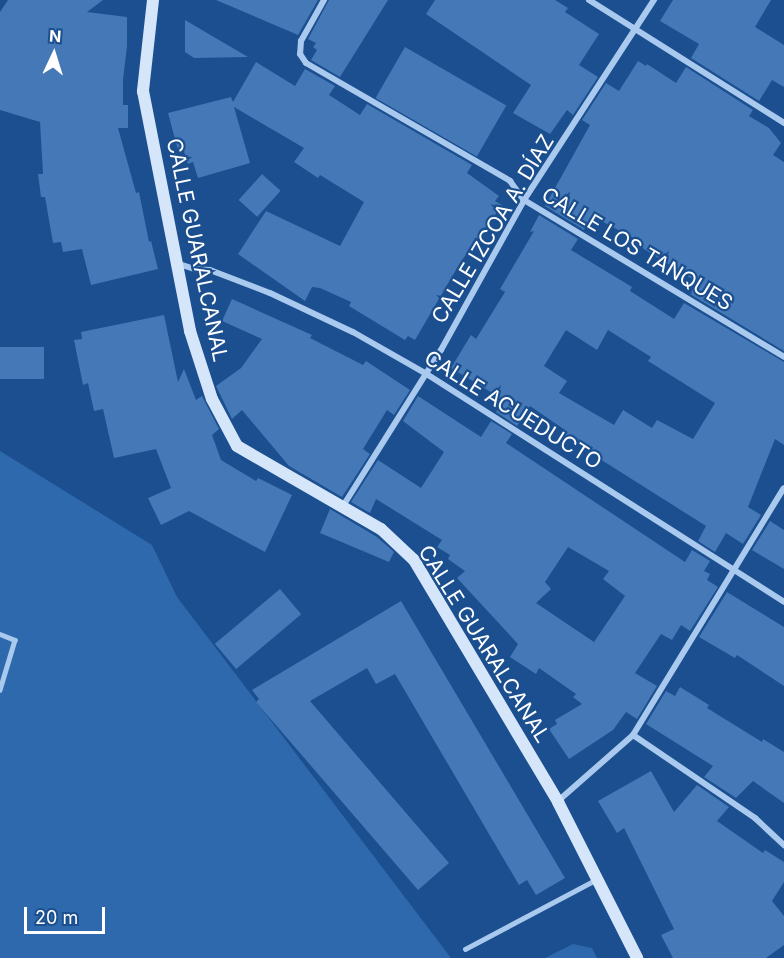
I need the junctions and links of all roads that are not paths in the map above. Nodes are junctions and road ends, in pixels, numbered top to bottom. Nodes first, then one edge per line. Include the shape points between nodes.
1 (153, 0) edge
2 (324, 0) edge
3 (589, 0) edge
4 (654, 0) edge
5 (636, 28) junction
6 (784, 123) edge
7 (524, 200) junction
8 (175, 263) junction
9 (784, 357) edge
10 (425, 373) junction
11 (784, 488) edge
12 (343, 506) junction
13 (734, 570) junction
14 (784, 602) edge
15 (0, 634) edge
16 (0, 690) edge
17 (633, 735) junction
18 (558, 802) junction
19 (784, 845) edge
20 (597, 879) junction
21 (465, 950) dead end
22 (637, 958) edge

1 - 8 street, CALLE GUARALCANAL via 143,91
2 - 7 street, CALLE LOS TANQUES via 301,41 300,54 306,63 510,182
3 - 5 street
4 - 5 street, CALLE IZCOA A. DÍAZ
5 - 6 street
5 - 7 street, CALLE IZCOA A. DÍAZ
7 - 9 street, CALLE LOS TANQUES
7 - 10 street, CALLE IZCOA A. DÍAZ
8 - 10 street, CALLE ACUEDUCTO via 210,270 318,314
8 - 12 street, CALLE GUARALCANAL via 190,331 212,399 237,446
10 - 12 street, CALLE IZCOA A. DÍAZ
10 - 13 street, CALLE ACUEDUCTO
11 - 13 street
12 - 18 street, CALLE GUARALCANAL via 381,529 414,560
13 - 14 street, CALLE ACUEDUCTO
13 - 17 street
15 - 16 lane via 15,640
17 - 18 street
17 - 19 street via 755,818
18 - 20 street, CALLE GUARALCANAL
20 - 21 lane
20 - 22 street, CALLE GUARALCANAL

